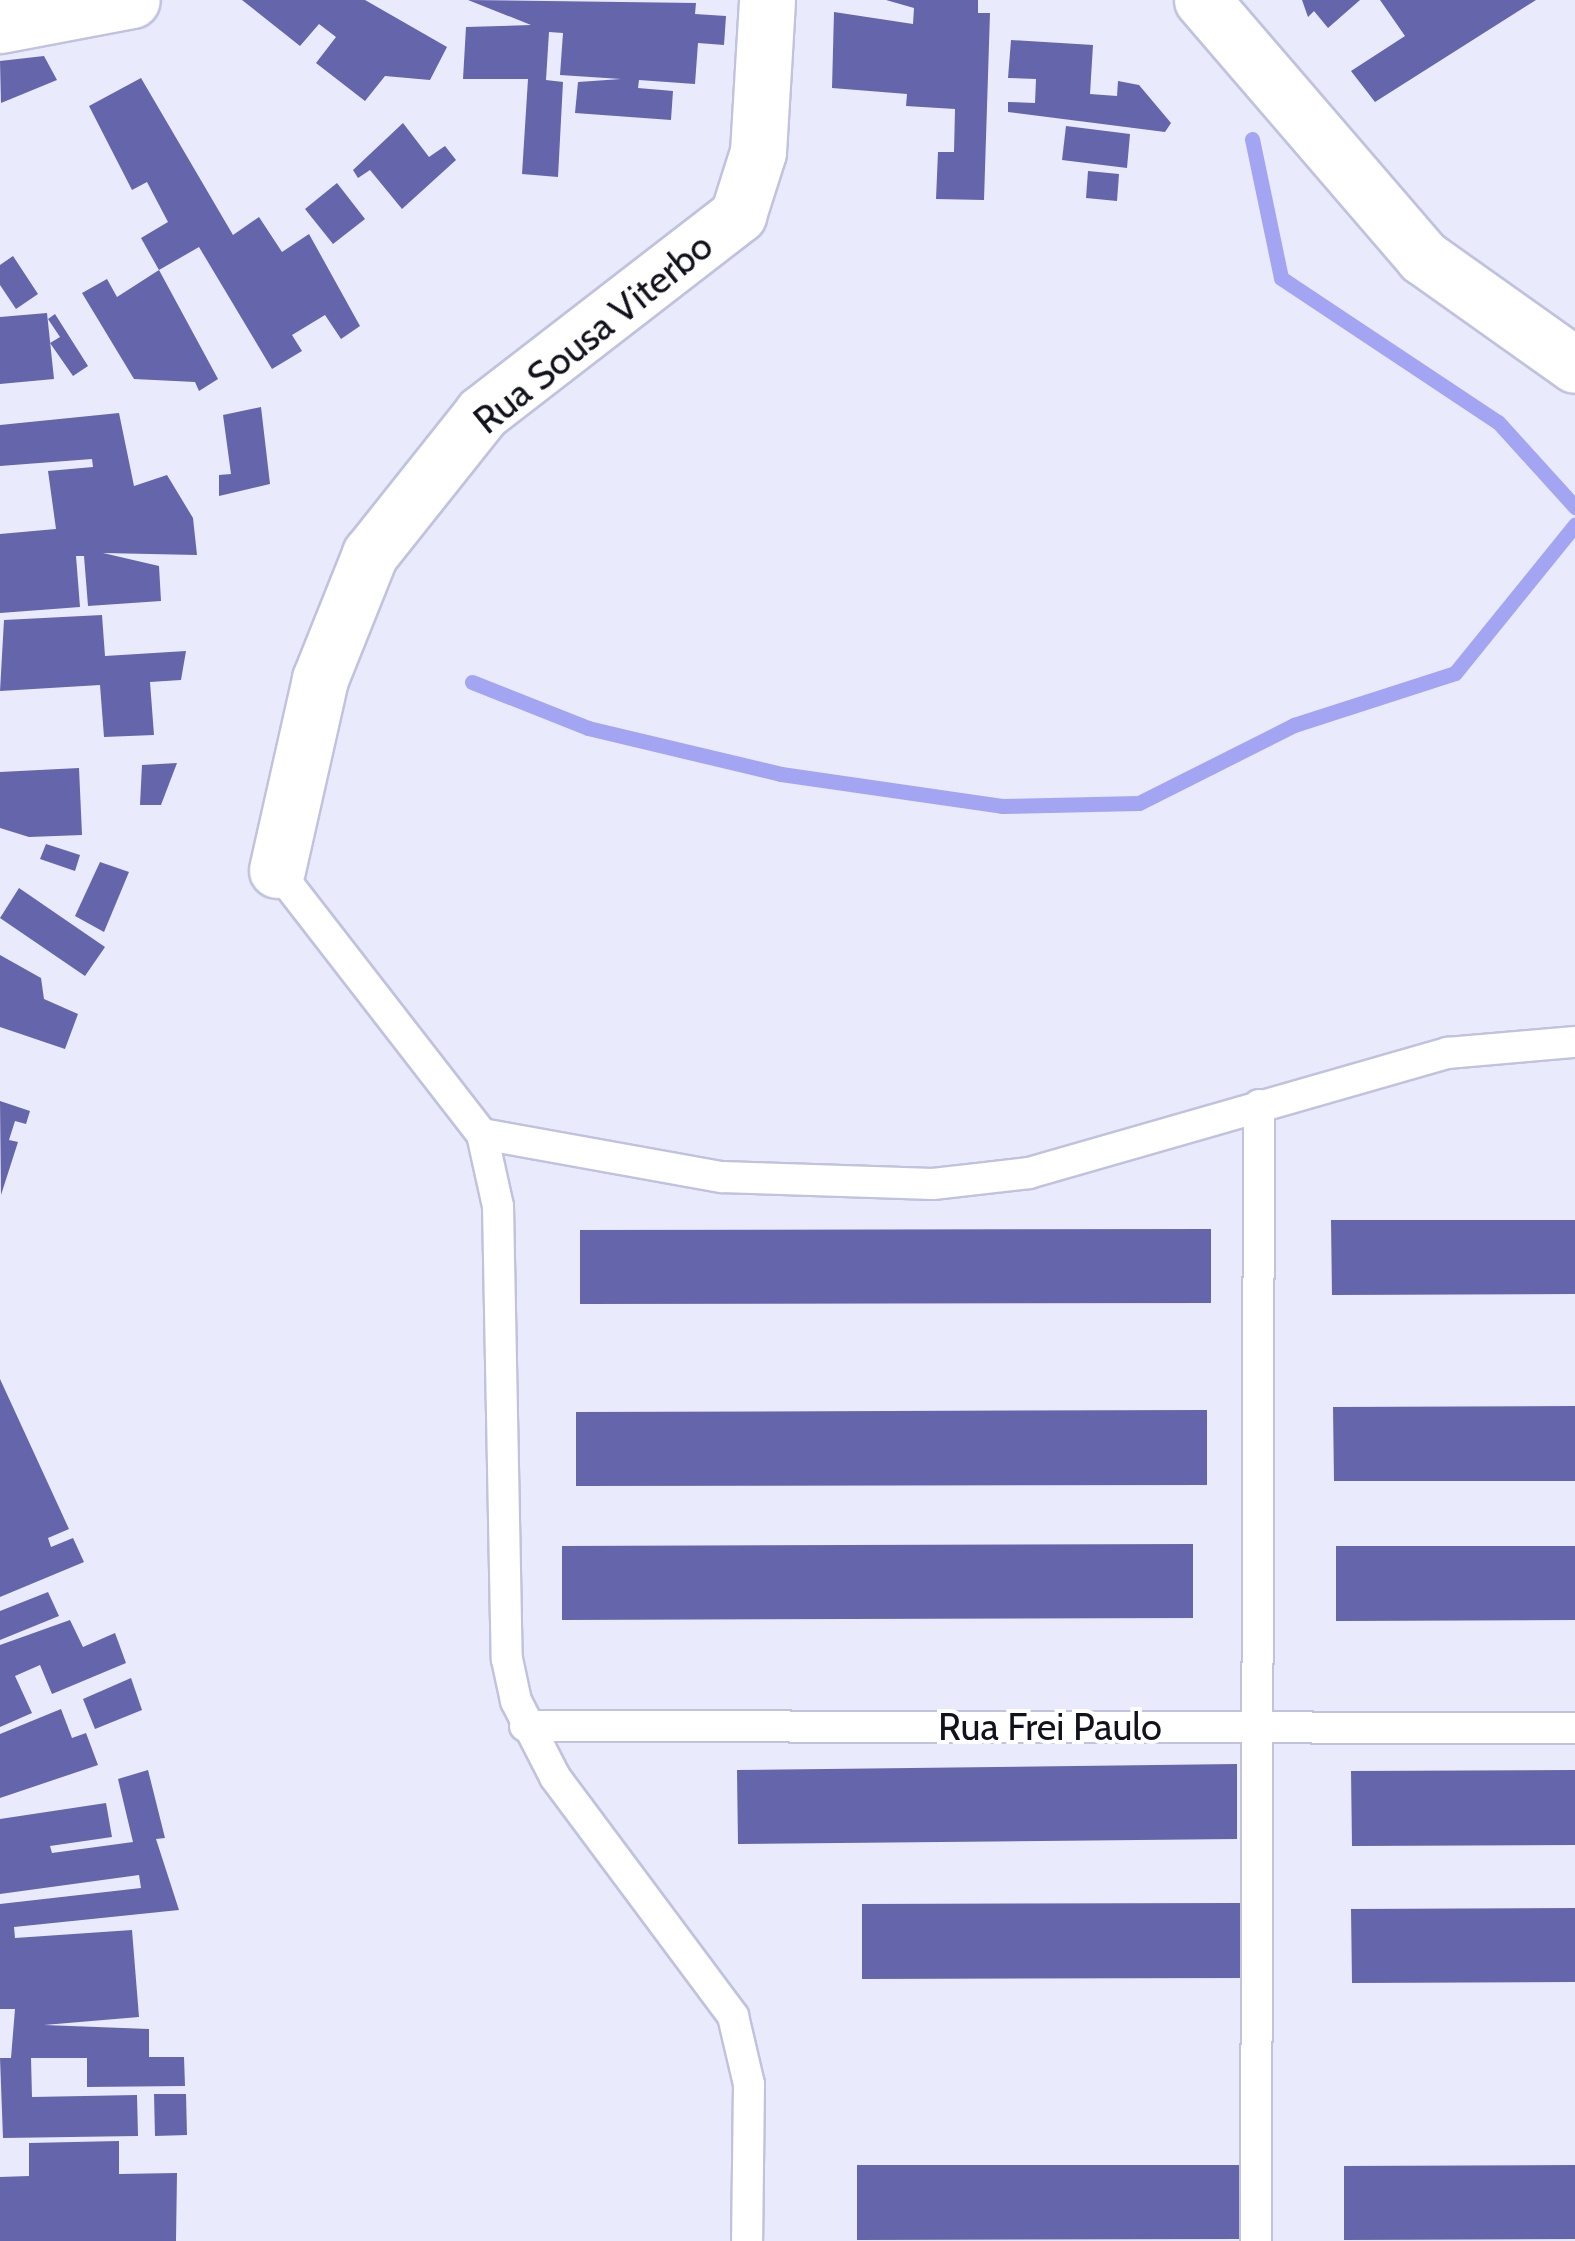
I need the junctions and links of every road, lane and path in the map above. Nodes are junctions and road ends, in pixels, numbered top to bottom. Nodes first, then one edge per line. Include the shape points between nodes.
1 (132, 0) edge
2 (766, 0) edge
3 (1202, 0) edge
4 (0, 25) edge
5 (1575, 365) edge
6 (277, 870) joint
7 (1575, 1042) edge
8 (1259, 1104) junction
9 (482, 1134) junction
10 (526, 1726) junction
11 (1258, 1727) junction
12 (1575, 1728) edge
13 (747, 2241) edge
14 (1256, 2241) edge

1 - 4 street
2 - 6 street, Rua Sousa Viterbo via 758,152 738,215 482,413 370,554 320,679
3 - 5 street via 1423,257
6 - 9 lane
7 - 8 lane via 1448,1053
8 - 9 lane via 1029,1173 933,1184 722,1177
8 - 11 lane
9 - 10 lane via 498,1206 507,1660
10 - 11 lane, Rua Frei Paulo
10 - 13 lane via 733,2016 748,2084
11 - 12 lane, Rua Frei Paulo
11 - 14 lane

